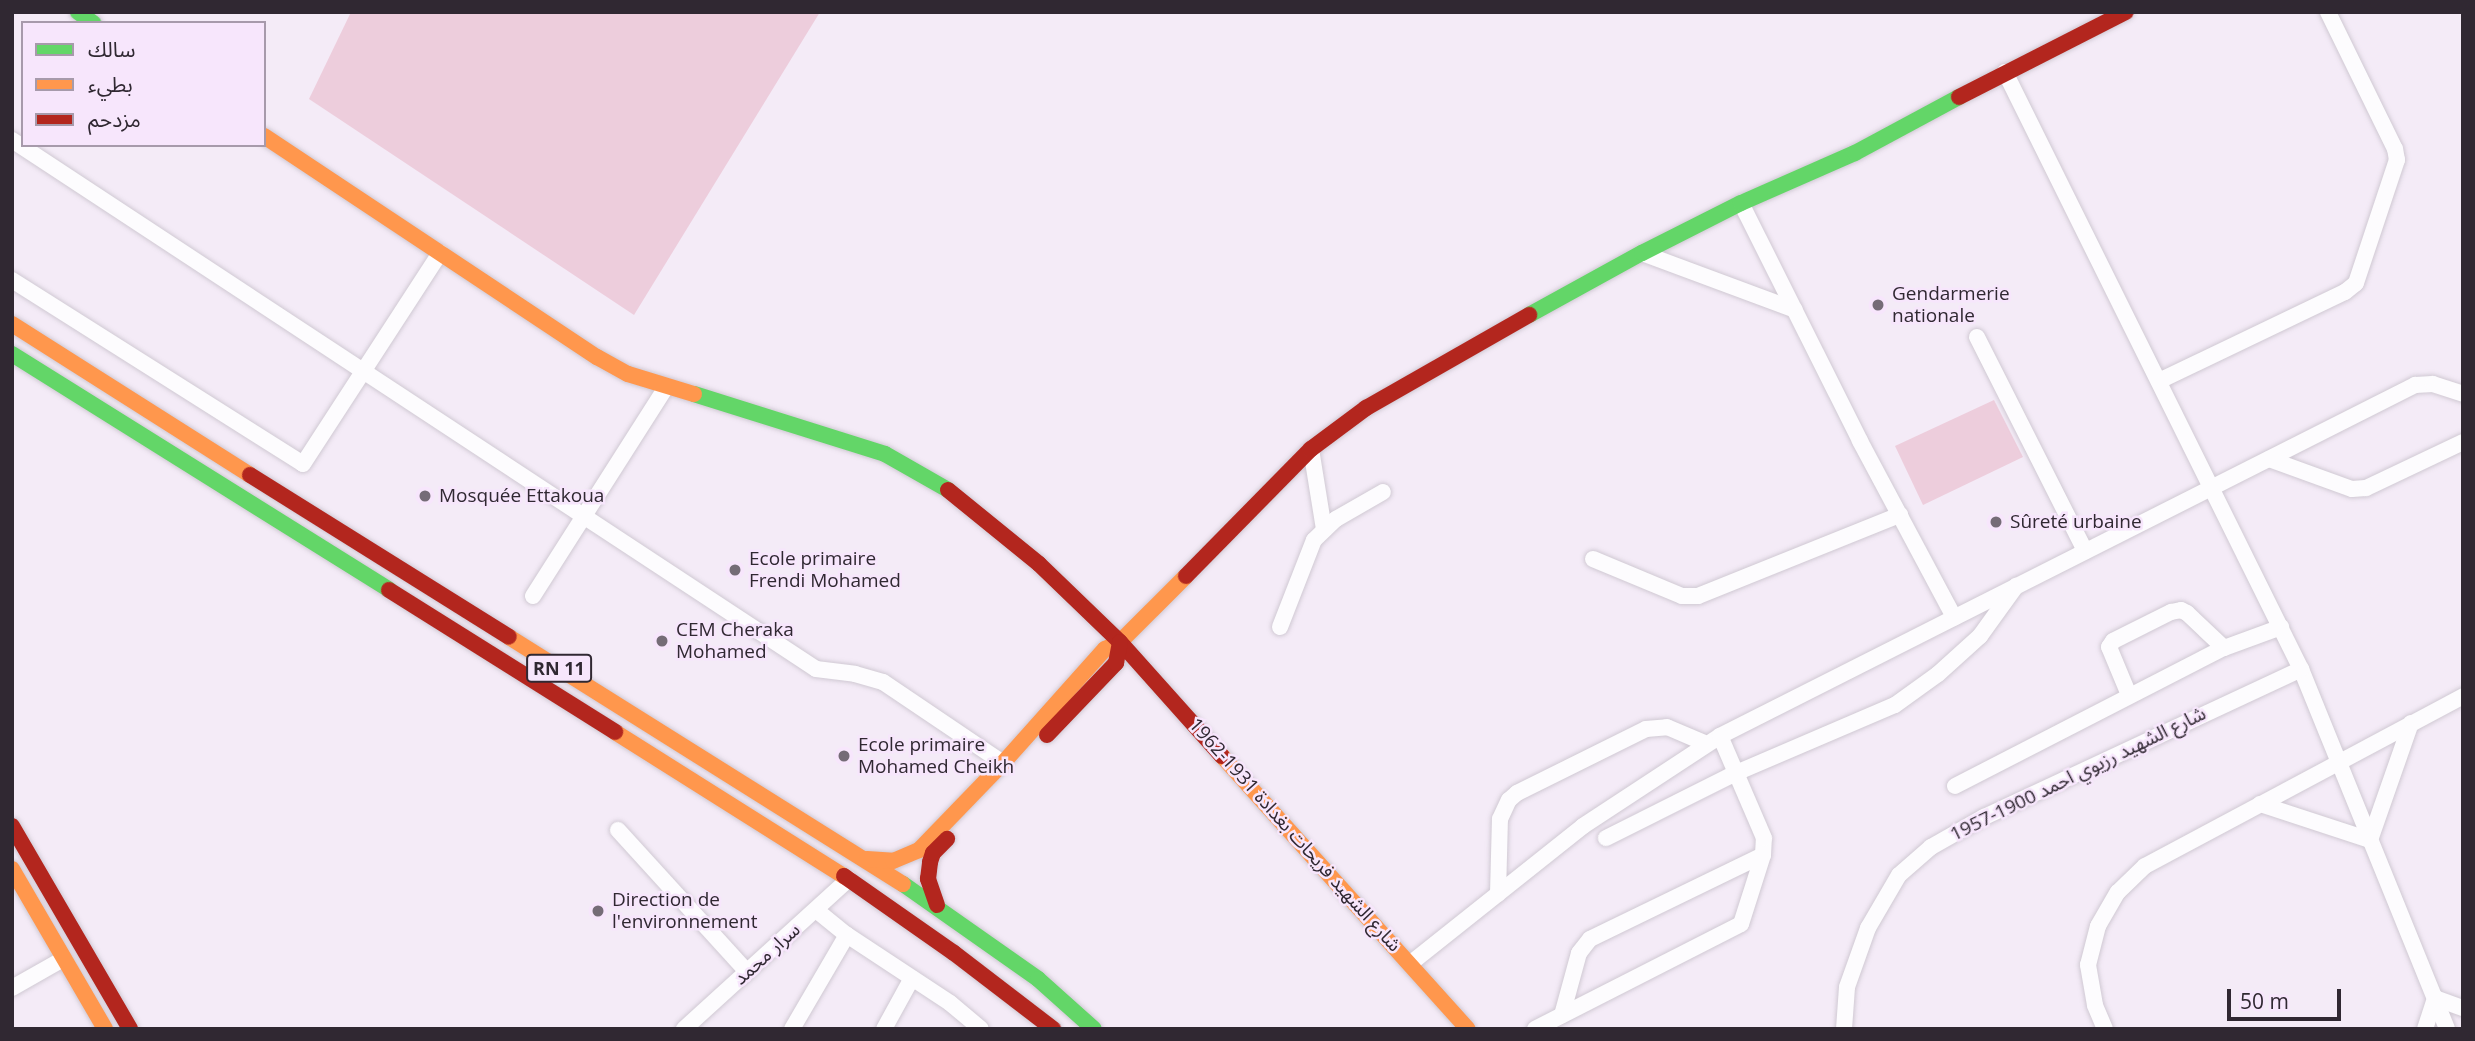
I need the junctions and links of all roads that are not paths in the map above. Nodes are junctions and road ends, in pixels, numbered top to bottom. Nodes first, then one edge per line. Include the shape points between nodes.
1 (2126, 12) edge
2 (2328, 12) edge
3 (2005, 72) junction
4 (266, 137) edge
5 (24, 147) edge
6 (1741, 203) junction
7 (440, 253) junction
8 (1643, 253) junction
9 (12, 280) edge
10 (1795, 310) junction
11 (12, 324) edge
12 (1977, 337) dead end
13 (12, 354) edge
14 (363, 370) junction
15 (2159, 381) junction
16 (665, 388) junction
17 (2463, 394) edge
18 (2463, 442) edge
19 (1311, 449) junction
20 (2269, 459) junction
21 (2212, 488) junction
22 (1383, 492) dead end
23 (1900, 515) junction
24 (583, 516) junction
25 (1324, 528) junction
26 (2085, 551) junction
27 (1593, 559) dead end
28 (2018, 584) junction
29 (533, 596) dead end
30 (1954, 617) junction
31 (1280, 627) dead end
32 (2281, 627) junction
33 (1119, 642) junction
34 (2224, 648) junction
35 (2301, 669) junction
36 (2129, 695) junction
37 (2463, 696) edge
38 (2411, 723) junction
39 (1713, 740) junction
40 (2338, 761) junction
41 (1008, 767) junction
42 (1736, 773) junction
43 (1955, 786) dead end
44 (2260, 804) junction
45 (12, 825) edge
46 (618, 830) dead end
47 (1606, 838) dead end
48 (2370, 840) junction
49 (29, 855) junction
50 (1763, 855) junction
51 (867, 859) junction
52 (12, 867) edge
53 (849, 880) junction
54 (1498, 894) junction
55 (937, 905) junction
56 (816, 910) junction
57 (847, 935) junction
58 (63, 958) junction
59 (1411, 963) junction
60 (747, 972) junction
61 (912, 978) junction
62 (12, 988) edge
63 (2435, 998) junction
64 (2463, 1008) edge
65 (1562, 1015) junction
66 (104, 1029) edge
67 (130, 1029) edge
68 (684, 1029) edge
69 (792, 1029) edge
70 (884, 1029) edge
71 (981, 1029) edge
72 (1053, 1029) edge
73 (1094, 1029) edge
74 (1468, 1029) edge
75 (1535, 1029) edge
76 (1844, 1029) edge
77 (2105, 1029) edge
78 (2425, 1029) edge
79 (2447, 1029) edge

1 - 3 main road
2 - 15 street via 2397,160 2356,283
3 - 6 main road via 1855,153
3 - 15 street
4 - 7 main road, شارع الشهيد فريحات بغدادة 1931-1962
5 - 14 street
6 - 8 main road
6 - 10 street
7 - 14 street
7 - 16 main road, شارع الشهيد فريحات بغدادة 1931-1962 via 597,358
8 - 10 street
8 - 19 main road via 1431,368
9 - 14 street via 303,464
10 - 23 street
11 - 51 main road, RN 11
12 - 26 street
13 - 53 main road, RN 11
14 - 24 street
15 - 21 street
16 - 24 street
16 - 33 main road, شارع الشهيد فريحات بغدادة 1931-1962 via 847,440 914,468 1040,564
17 - 20 street via 2433,384 2416,385
18 - 20 street via 2366,488 2352,489
19 - 25 street
19 - 33 main road
20 - 21 street
21 - 26 street
21 - 32 street
22 - 25 street
23 - 27 street via 1698,596 1682,596
23 - 30 street
24 - 29 street
24 - 41 street via 816,669 883,682
25 - 31 street via 1307,554
26 - 28 street
28 - 30 street
28 - 42 street via 1980,636 1916,692
30 - 39 street
32 - 34 street
32 - 35 street
33 - 41 main road via 1116,663
33 - 59 main road, شارع الشهيد فريحات بغدادة 1931-1962
34 - 36 street
34 - 36 street via 2187,613 2171,612 2109,647
35 - 40 street
35 - 76 street, شارع الشهيد رزيوي احمد 1900-1957 via 2021,799 1931,847 1899,876 1868,928 1847,987
36 - 43 street
37 - 38 street
38 - 40 street
38 - 48 street
39 - 42 street
39 - 54 street via 1619,800
39 - 54 street via 1667,727 1646,729 1517,793 1500,819
40 - 44 street
40 - 48 street
41 - 51 main road via 919,850 893,861
41 - 55 main road via 933,853 928,878
42 - 47 street
42 - 50 street via 1764,838
44 - 48 street
44 - 77 street via 2145,866 2118,892 2098,926 2088,965
45 - 49 main road
46 - 60 street
48 - 63 street
49 - 52 street
49 - 67 main road
50 - 65 street via 1744,916 1735,929
50 - 65 street via 1590,939 1579,953
51 - 55 main road, RN 11
52 - 58 main road
53 - 56 street, سرار محمد
53 - 72 main road, RN 11
54 - 59 street
55 - 73 main road, RN 11 via 1038,979
56 - 57 street
56 - 60 street, سرار محمد
57 - 61 street
57 - 69 street
58 - 62 street
58 - 66 main road
59 - 74 main road, شارع الشهيد فريحات بغدادة 1931-1962
60 - 68 street, سرار محمد
61 - 70 street
61 - 71 street
63 - 64 street
63 - 78 street
63 - 79 street
65 - 75 street

